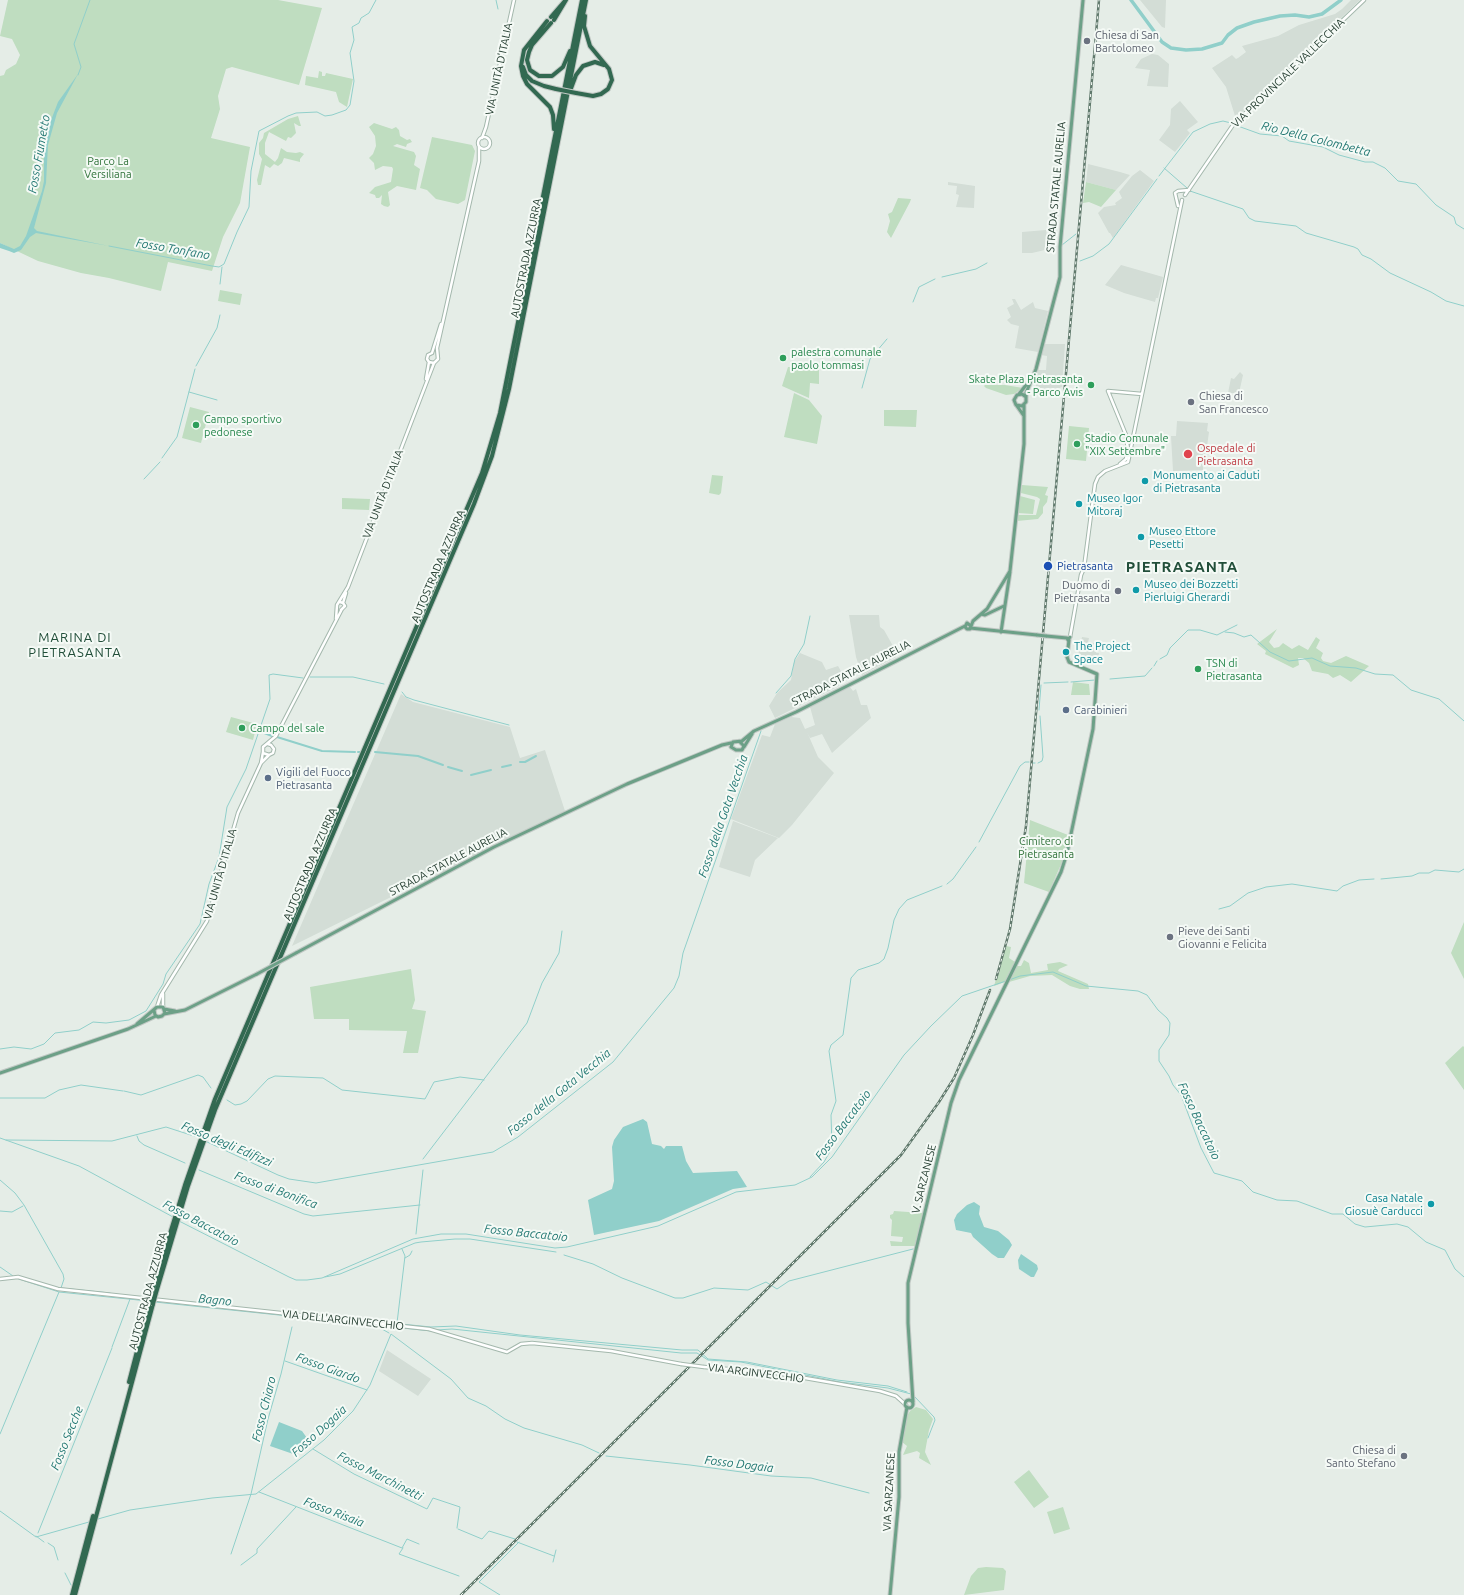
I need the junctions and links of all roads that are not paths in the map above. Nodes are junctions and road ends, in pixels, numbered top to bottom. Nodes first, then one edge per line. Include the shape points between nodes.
1 (514, 0) edge
2 (566, 0) edge
3 (582, 0) edge
4 (586, 0) edge
5 (1083, 0) edge
6 (1364, 0) edge
7 (577, 28) junction
8 (530, 45) junction
9 (576, 92) junction
10 (565, 102) junction
11 (486, 127) junction
12 (482, 138) junction
13 (487, 138) junction
14 (553, 142) junction
15 (479, 147) junction
16 (485, 149) junction
17 (479, 161) junction
18 (1190, 190) junction
19 (1183, 192) junction
20 (1184, 195) junction
21 (1176, 200) junction
22 (1182, 200) junction
23 (1179, 211) junction
24 (444, 312) junction
25 (432, 353) junction
26 (436, 354) junction
27 (514, 356) junction
28 (429, 362) junction
29 (434, 363) junction
30 (1035, 374) junction
31 (425, 385) junction
32 (1019, 394) junction
33 (1142, 394) junction
34 (1026, 397) junction
35 (1024, 405) junction
36 (1018, 406) junction
37 (1024, 416) junction
38 (1126, 436) junction
39 (1133, 437) junction
40 (1129, 446) junction
41 (1010, 571) junction
42 (348, 587) junction
43 (340, 602) junction
44 (344, 603) junction
45 (1004, 606) junction
46 (338, 608) junction
47 (342, 609) junction
48 (982, 614) junction
49 (336, 619) junction
50 (968, 627) junction
51 (1001, 627) junction
52 (1001, 632) junction
53 (1006, 632) junction
54 (1069, 638) junction
55 (757, 730) junction
56 (276, 736) junction
57 (740, 742) junction
58 (731, 743) junction
59 (268, 744) junction
60 (719, 747) junction
61 (731, 747) junction
62 (744, 747) junction
63 (274, 748) junction
64 (263, 752) junction
65 (268, 755) junction
66 (261, 763) junction
67 (165, 990) junction
68 (192, 1006) junction
69 (157, 1007) junction
70 (164, 1008) junction
71 (154, 1010) junction
72 (164, 1014) junction
73 (156, 1016) junction
74 (135, 1026) junction
75 (0, 1073) edge
76 (0, 1279) edge
77 (681, 1364) joint
78 (912, 1394) junction
79 (913, 1402) junction
80 (908, 1404) junction
81 (74, 1595) edge
82 (890, 1595) edge

1 - 11 main road, VIA UNITÀ D'ITALIA
2 - 8 highway
3 - 7 highway, AUTOSTRADA AZZURRA
4 - 9 highway via 586,36 595,54 609,69 612,80 608,89 601,94 593,96
4 - 10 highway, AUTOSTRADA AZZURRA
5 - 30 main road, STRADA STATALE AURELIA via 1060,244 1060,277
6 - 18 main road, VIA PROVINCIALE VALLECCHIA via 1233,124
7 - 8 highway via 564,64 552,76 539,76 530,70 527,57
7 - 14 highway, AUTOSTRADA AZZURRA
8 - 9 highway, bridge via 523,60 526,75 537,84
8 - 14 highway via 522,56 522,73 527,84 551,110 554,121
9 - 10 highway via 593,94 604,91 610,81 607,68 602,63 595,62 583,66 574,79
10 - 27 highway, AUTOSTRADA AZZURRA
11 - 12 main road, VIA UNITÀ D'ITALIA
11 - 13 main road
12 - 13 main road
12 - 15 main road via 478,141
13 - 16 main road via 490,145
14 - 27 highway, AUTOSTRADA AZZURRA
15 - 16 main road
15 - 17 main road
16 - 17 main road
17 - 24 main road
18 - 19 main road
18 - 20 main road, VIA PROVINCIALE VALLECCHIA
19 - 20 main road
19 - 21 main road via 1176,192
20 - 22 main road, VIA PROVINCIALE VALLECCHIA
21 - 22 main road
21 - 23 main road, VIA PROVINCIALE VALLECCHIA
22 - 23 main road, VIA PROVINCIALE VALLECCHIA
23 - 33 main road, VIA PROVINCIALE VALLECCHIA
24 - 25 main road
24 - 26 main road
25 - 26 main road
25 - 28 main road via 427,357
26 - 29 main road via 437,360
27 - 81 highway, AUTOSTRADA AZZURRA, bridge via 498,436 474,504 205,1131 154,1292
28 - 29 main road
28 - 31 main road
29 - 31 main road
30 - 32 main road, STRADA STATALE AURELIA
30 - 34 main road, STRADA STATALE AURELIA
31 - 42 main road, VIA UNITÀ D'ITALIA
32 - 34 main road
32 - 36 main road via 1014,400
33 - 38 main road via 1108,390
33 - 39 main road, VIA PROVINCIALE VALLECCHIA
34 - 35 main road
35 - 36 main road
35 - 37 main road
36 - 37 main road
37 - 41 main road via 1024,444
38 - 39 main road via 1130,440
38 - 40 main road
39 - 40 main road, VIA PROVINCIALE VALLECCHIA
40 - 54 main road, VIA PROVINCIALE VALLECCHIA via 1128,462 1105,471 1097,479 1085,562
41 - 45 main road
41 - 48 main road
42 - 43 main road, VIA UNITÀ D'ITALIA
42 - 44 main road
43 - 44 main road
43 - 46 main road
44 - 47 main road via 345,607
45 - 48 main road
45 - 51 main road
46 - 47 main road
46 - 49 main road
47 - 49 main road
48 - 50 main road
49 - 56 main road
50 - 52 main road
50 - 55 main road, STRADA STATALE AURELIA via 953,631
51 - 52 main road
51 - 53 main road
52 - 53 main road
53 - 54 main road, bridge
54 - 78 main road, V. SARZANESE via 1069,662 1097,673 1094,720 1067,853 1061,872 956,1086 910,1275 908,1302
55 - 57 main road, STRADA STATALE AURELIA
55 - 62 main road, STRADA STATALE AURELIA
56 - 59 main road
56 - 63 main road
57 - 58 main road, STRADA STATALE AURELIA
57 - 62 main road
58 - 60 main road, STRADA STATALE AURELIA
58 - 61 main road
59 - 63 main road
59 - 64 main road via 263,746
60 - 61 main road, STRADA STATALE AURELIA
60 - 68 main road, STRADA STATALE AURELIA, bridge via 628,784 494,847
61 - 62 main road, STRADA STATALE AURELIA via 739,751
63 - 65 main road via 273,753
64 - 65 main road
64 - 66 main road
65 - 66 main road, VIA UNITÀ D'ITALIA
66 - 67 main road, VIA UNITÀ D'ITALIA via 238,813 207,922
67 - 69 main road, VIA UNITÀ D'ITALIA
67 - 70 main road, VIA UNITÀ D'ITALIA via 162,998
68 - 70 main road, STRADA STATALE AURELIA via 176,1011
68 - 72 main road, STRADA STATALE AURELIA via 181,1012
69 - 70 main road
69 - 71 main road
70 - 72 main road
71 - 73 main road
71 - 74 main road
72 - 73 main road
73 - 74 main road
74 - 75 main road
76 - 77 main road, VIA DELL'ARGINVECCHIO via 17,1277 58,1289 429,1329 507,1352 521,1344 532,1343 611,1352
77 - 80 main road, VIA ARGINVECCHIO, bridge via 776,1373 890,1393
78 - 79 main road, V. SARZANESE
78 - 80 main road
79 - 80 main road
79 - 80 main road via 913,1406
80 - 82 main road, VIA SARZANESE via 899,1452 899,1497

